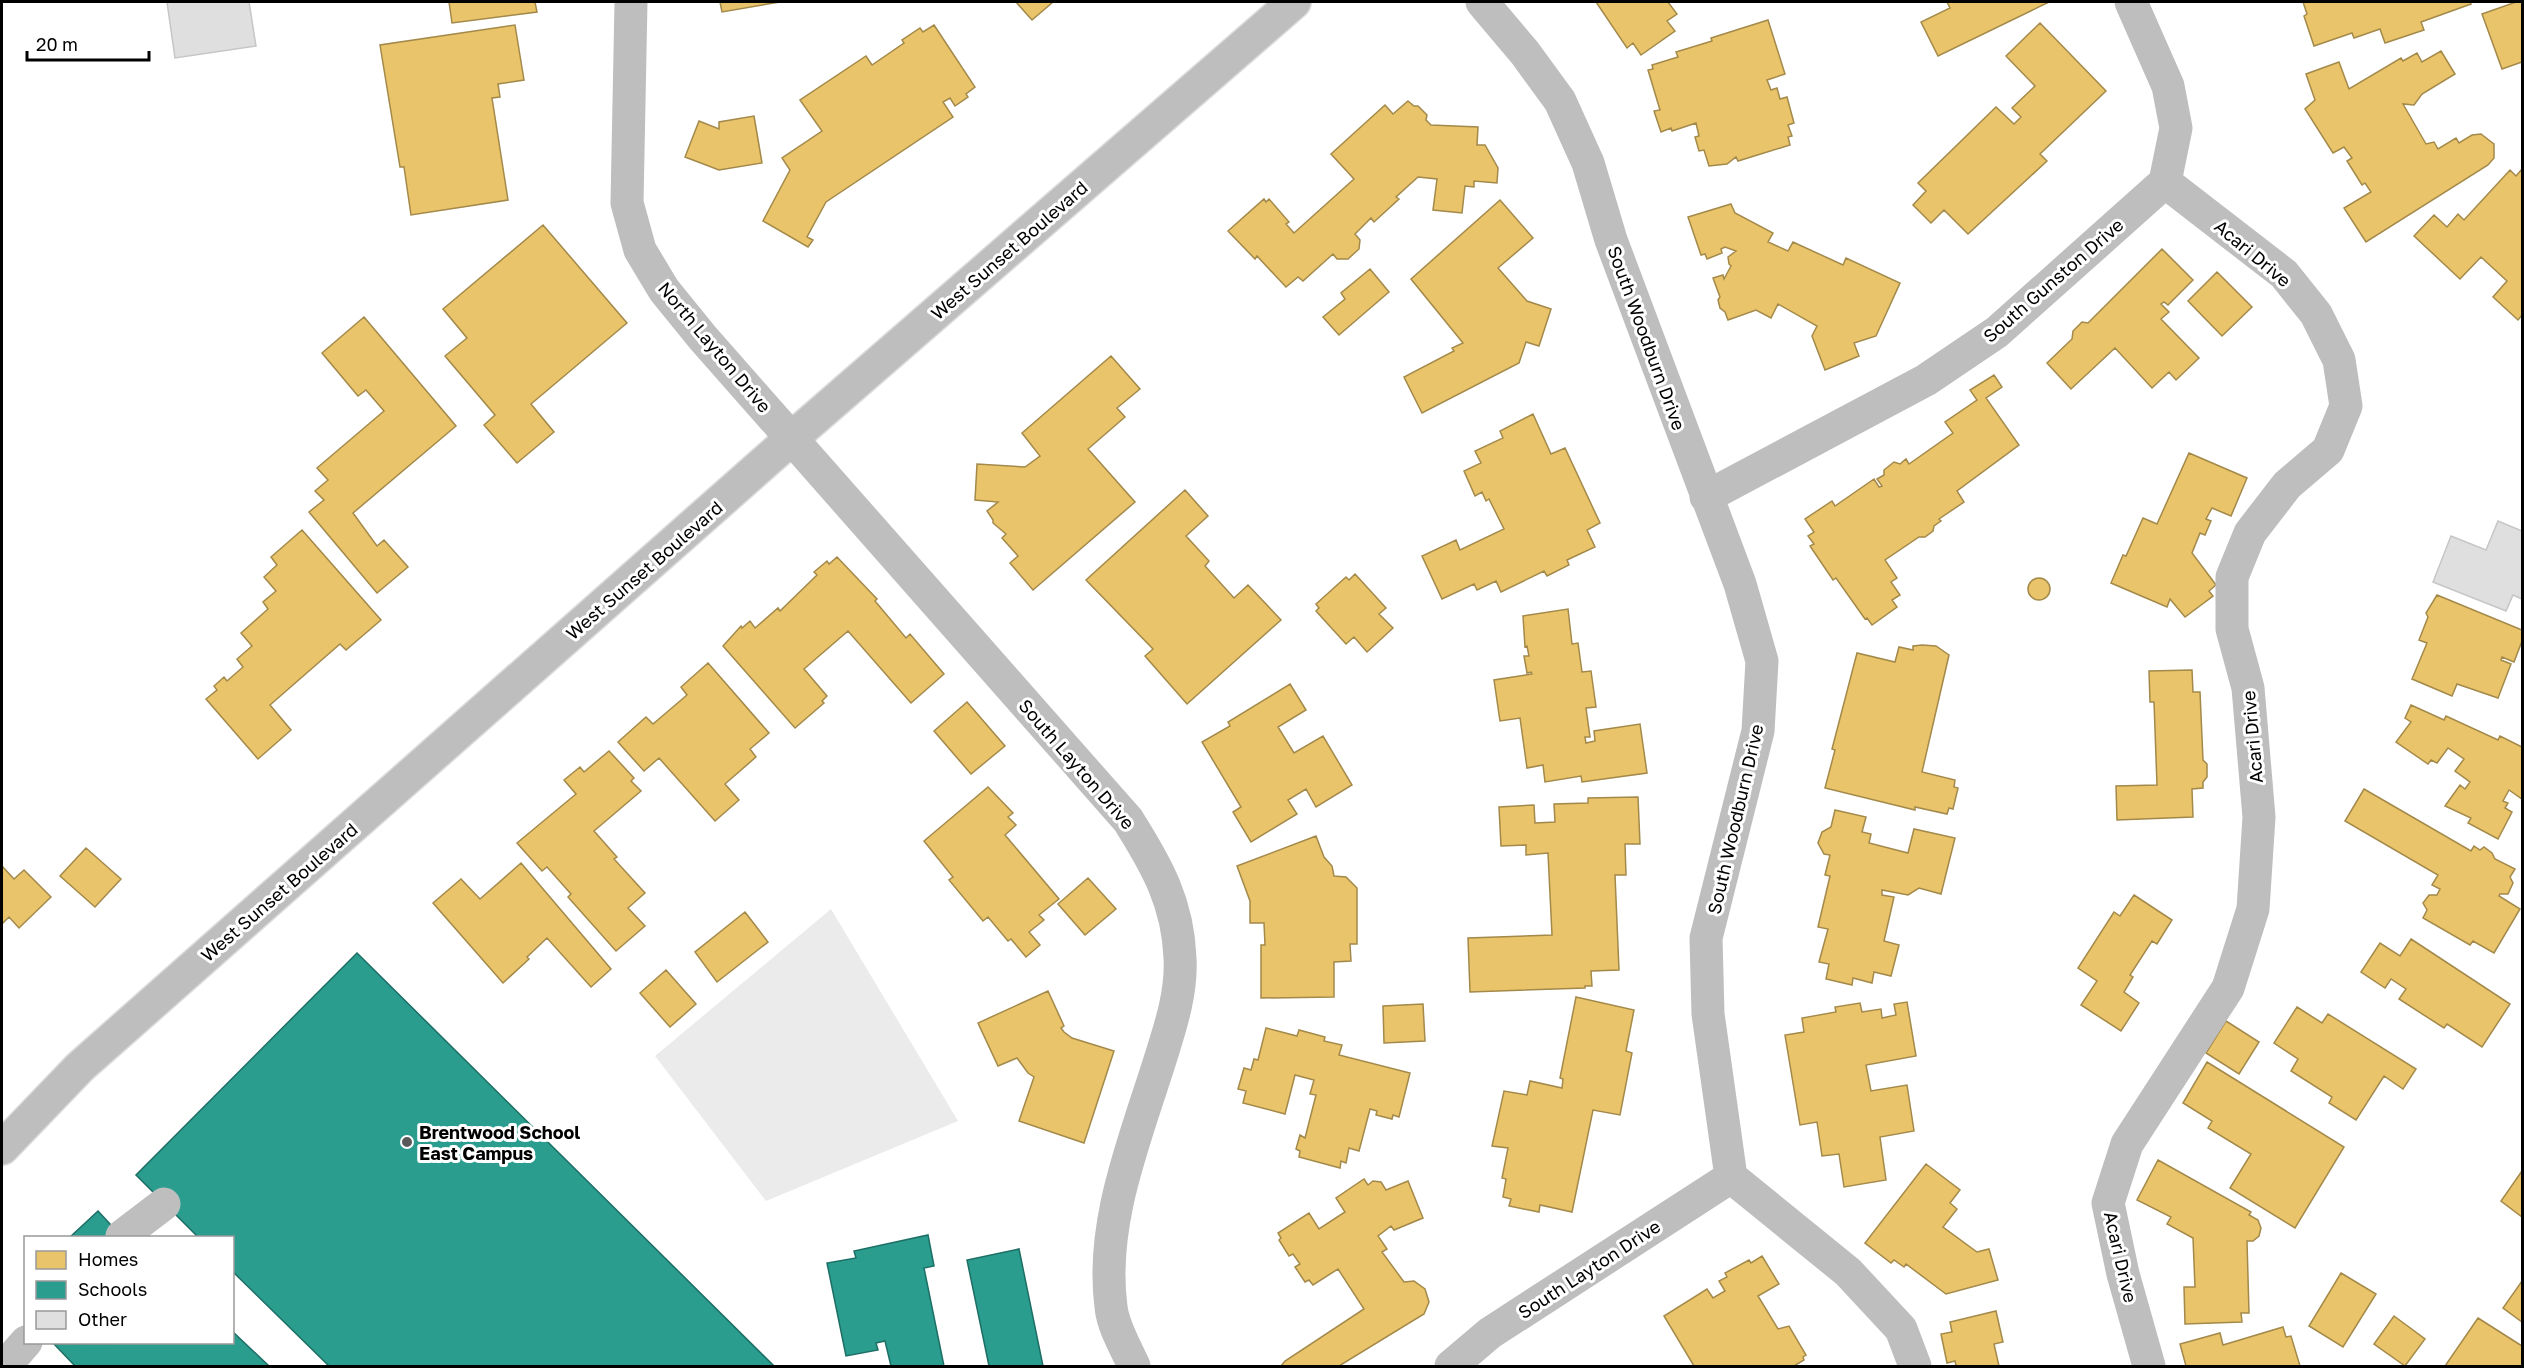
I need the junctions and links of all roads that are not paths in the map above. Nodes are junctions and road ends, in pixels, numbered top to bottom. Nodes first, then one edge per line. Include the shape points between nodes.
1 (631, 2) edge
2 (1294, 2) edge
3 (1482, 2) edge
4 (2131, 2) edge
5 (2165, 182) junction
6 (792, 438) junction
7 (1706, 497) junction
8 (2, 1148) edge
9 (1731, 1177) junction
10 (164, 1204) dead end
11 (122, 1236) edge
12 (24, 1344) edge
13 (6, 1366) edge
14 (1134, 1366) edge
15 (1451, 1366) edge
16 (1915, 1366) edge
17 (2149, 1366) edge

1 - 6 street, North Layton Drive via 627,203 640,250 664,290
2 - 6 street, West Sunset Boulevard
3 - 7 street, South Woodburn Drive via 1560,101 1588,162 1611,240
4 - 5 street via 2168,86 2176,128
5 - 7 street, South Gunston Drive via 1997,332 1926,380
5 - 17 street, Acari Drive via 2284,274 2316,314 2339,360 2346,406 2328,450 2287,485 2250,533 2232,576 2232,628 2248,688 2259,817 2253,909 2228,988 2127,1144 2108,1203
6 - 8 street, West Sunset Boulevard via 80,1068
6 - 14 street, South Layton Drive via 1128,820 1157,867 1174,912 1180,959 1174,1012 1120,1191 1108,1249 1111,1309
7 - 9 street, South Woodburn Drive via 1740,584 1762,661 1758,731 1706,938 1708,1014
9 - 15 street, South Layton Drive via 1490,1333
9 - 16 street via 1848,1272 1901,1329
10 - 11 street
12 - 13 street

